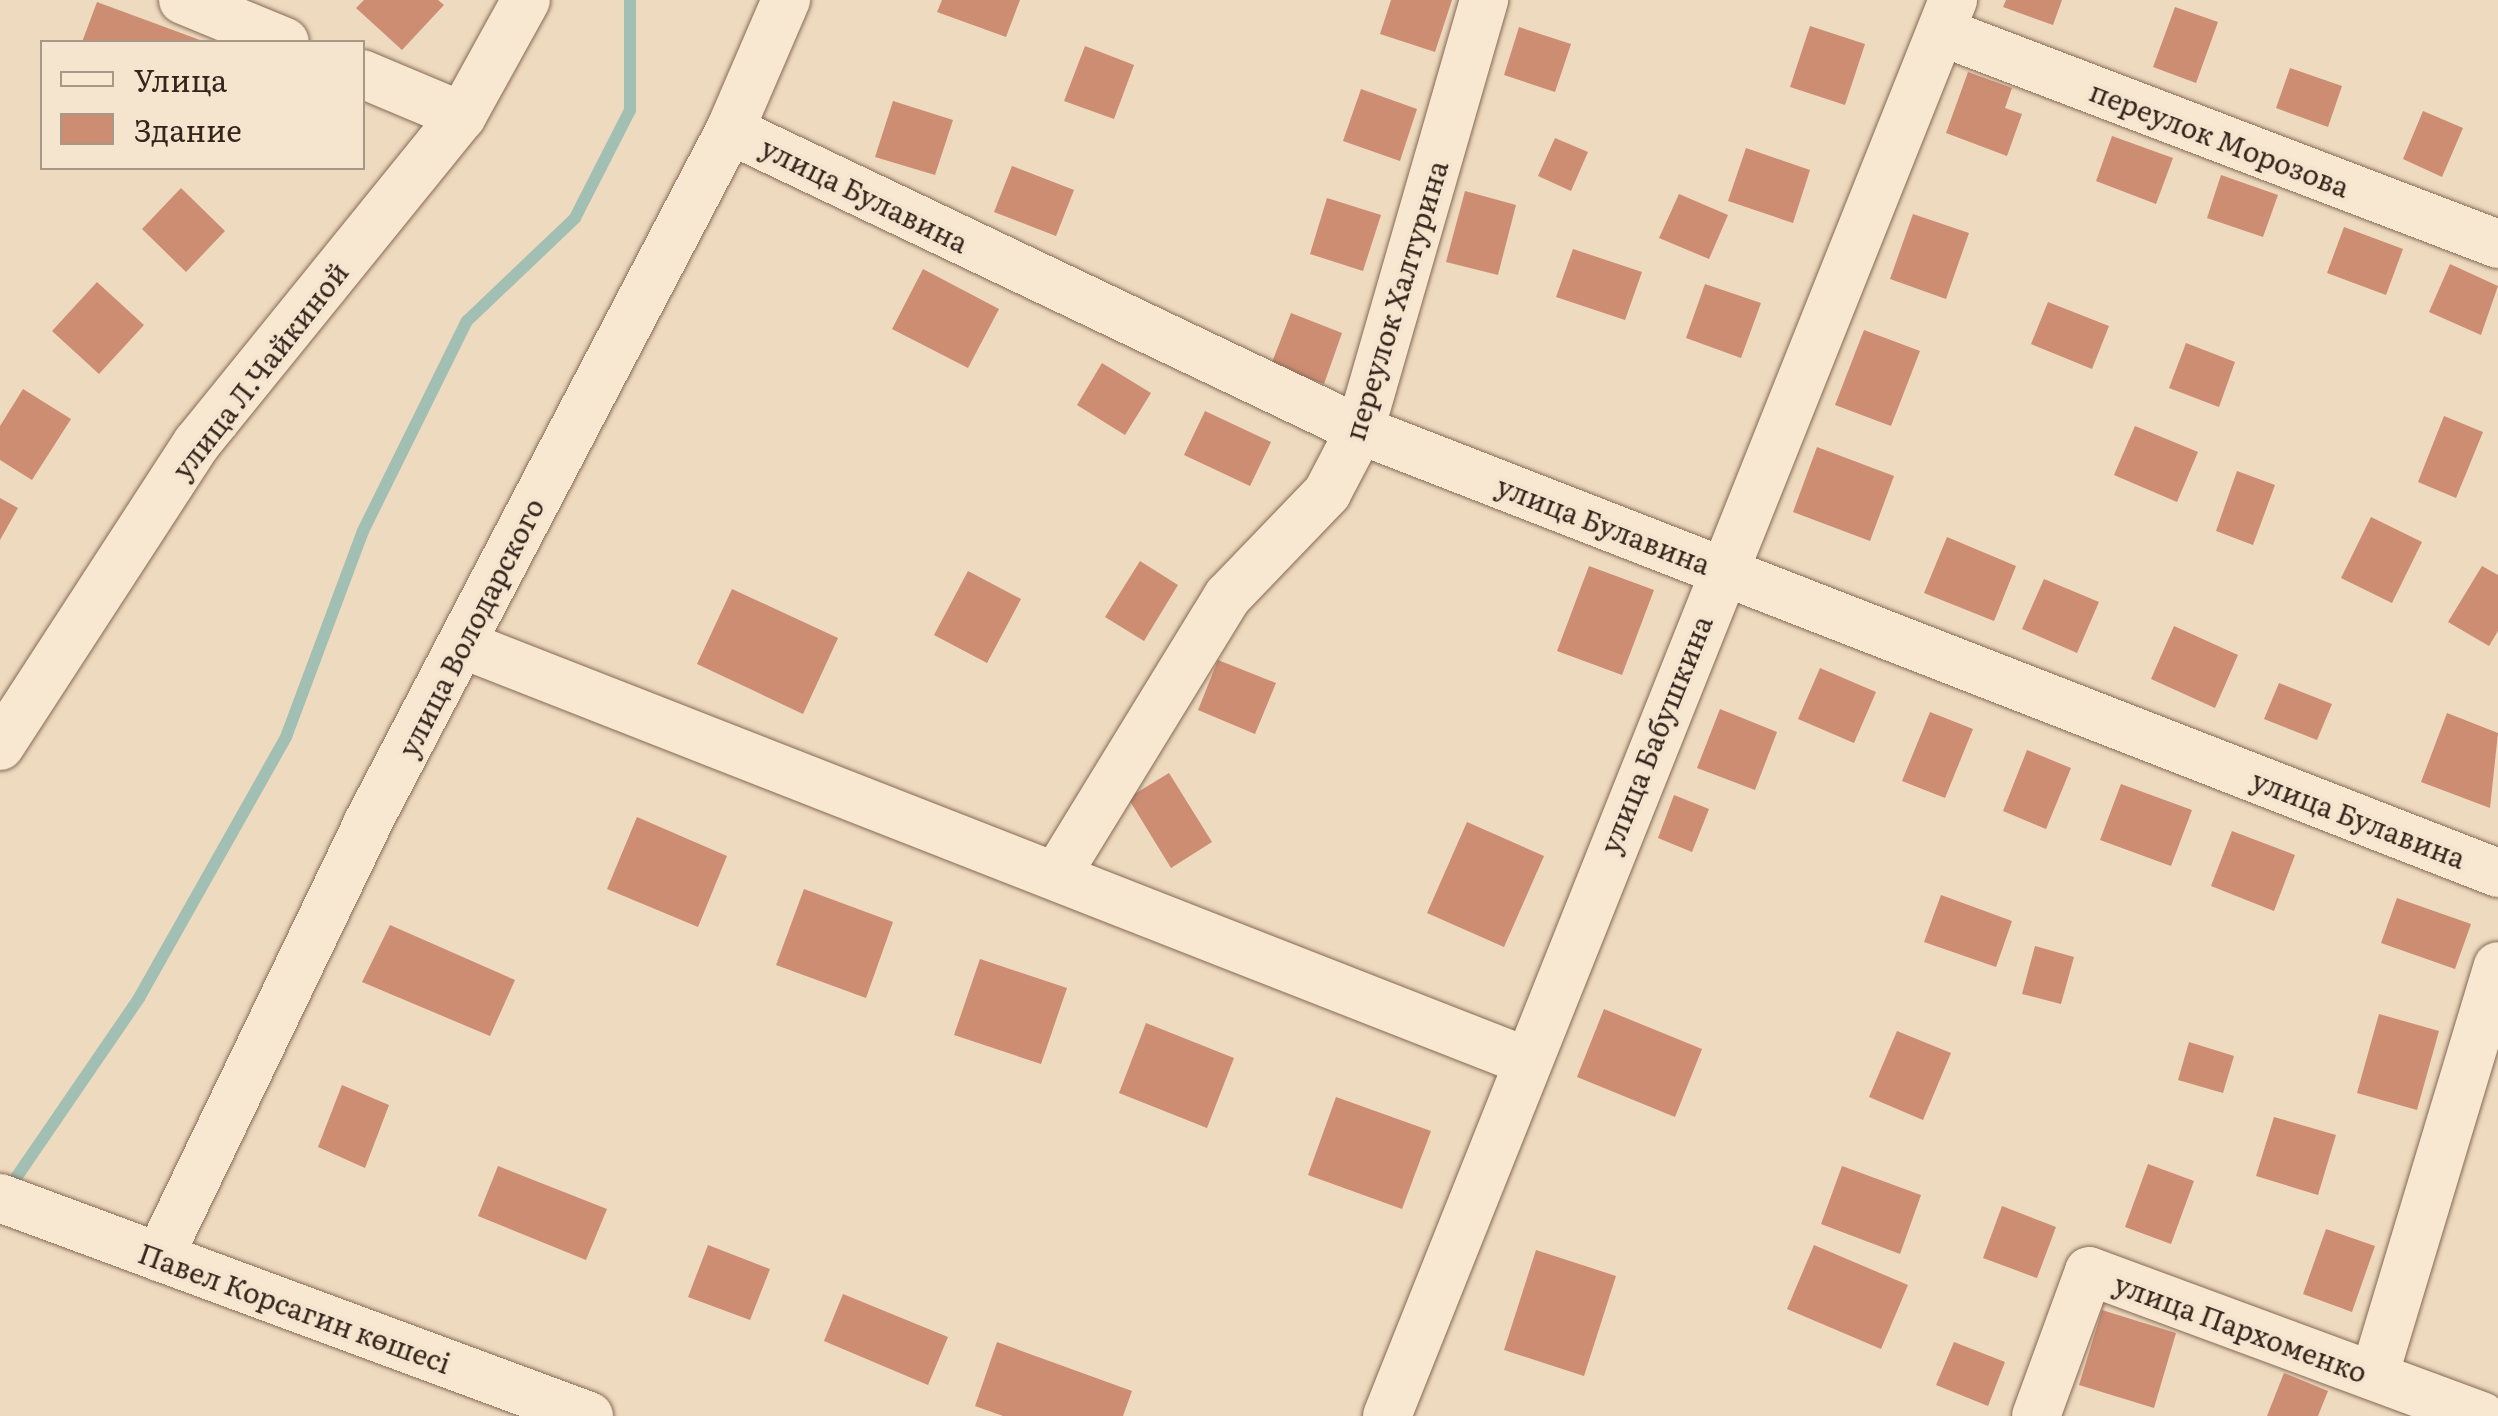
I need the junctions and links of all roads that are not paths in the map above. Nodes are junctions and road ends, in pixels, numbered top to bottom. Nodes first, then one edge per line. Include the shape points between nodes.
1 (183, 0) edge
2 (526, 0) edge
3 (786, 0) edge
4 (1484, 0) edge
5 (1948, 16) edge
6 (281, 40) edge
7 (365, 75) edge
8 (462, 116) junction
9 (730, 130) junction
10 (2498, 244) edge
11 (1360, 430) junction
12 (1721, 568) junction
13 (464, 645) junction
14 (0, 746) edge
15 (1058, 873) junction
16 (2498, 873) edge
17 (2498, 966) edge
18 (1526, 1061) junction
19 (14, 1203) edge
20 (159, 1256) junction
21 (2374, 1376) junction
22 (590, 1416) edge
23 (1387, 1416) edge
24 (2036, 1416) edge
25 (2482, 1416) edge

1 - 6 street
2 - 8 street, улица Л.Чайкиной
3 - 9 street, улица Володарского
4 - 11 street, переулок Халтурина
5 - 10 street, переулок Морозова
5 - 12 street, улица Бабушкина
7 - 8 street
8 - 14 street, улица Л.Чайкиной via 197,444
9 - 11 street, улица Булавина
9 - 13 street, улица Володарского
11 - 12 street, улица Булавина
11 - 15 street, переулок Халтурина via 1327,493 1228,596
12 - 16 street, улица Булавина
12 - 18 street, улица Бабушкина
13 - 15 street
13 - 20 street, улица Володарского
15 - 18 street
17 - 21 street
18 - 23 street, улица Бабушкина
19 - 20 street, Павел Корсагин көшесі
20 - 22 street, Павел Корсагин көшесі
21 - 24 street, улица Пархоменко via 2088,1270
21 - 25 street, улица Пархоменко

